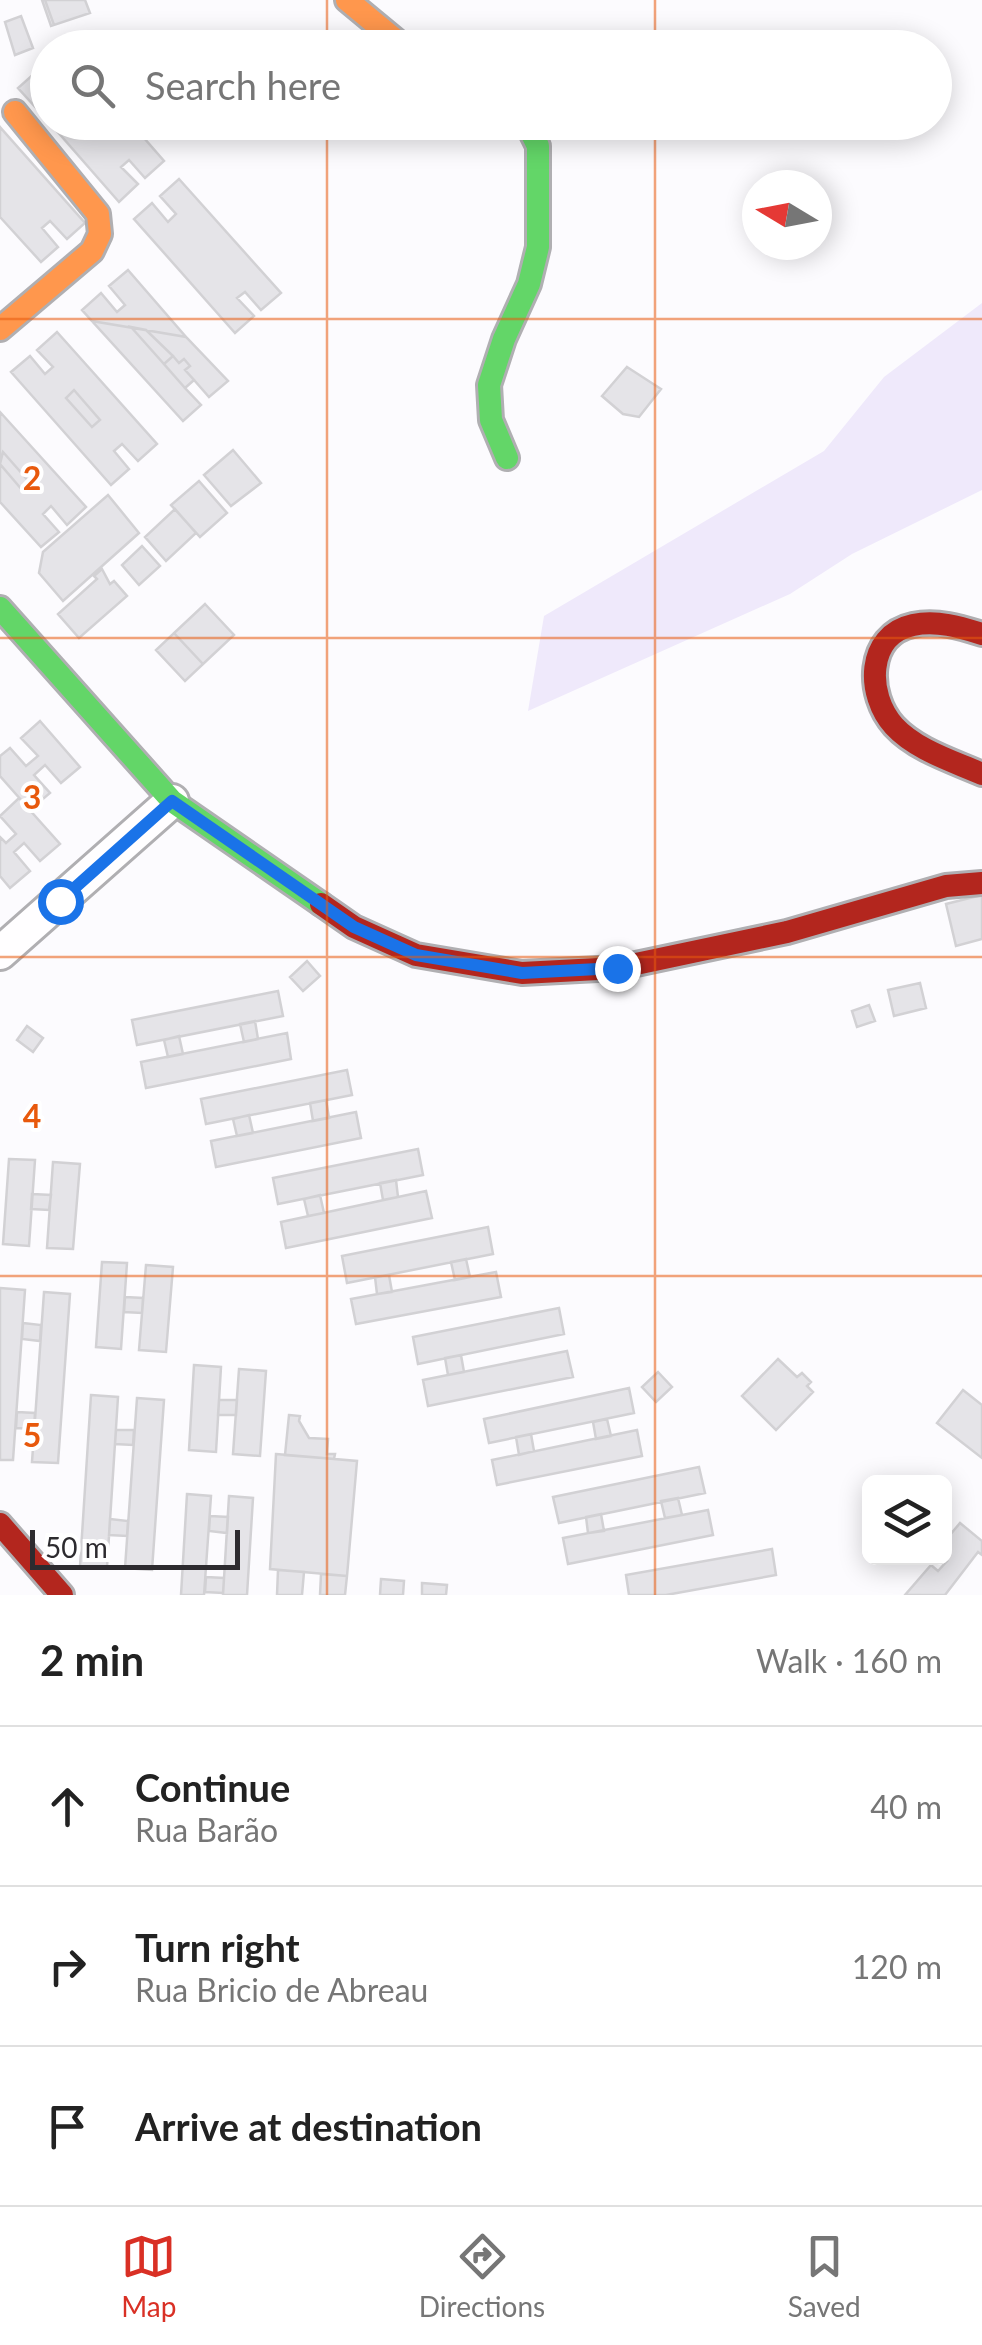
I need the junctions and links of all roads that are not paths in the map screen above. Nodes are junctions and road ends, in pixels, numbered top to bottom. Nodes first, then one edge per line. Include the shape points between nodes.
1 (346, 0) edge
2 (383, 30) edge
3 (15, 112) dead end
4 (30, 130) edge
5 (38, 140) edge
6 (535, 140) edge
7 (0, 329) edge
8 (506, 458) dead end
9 (0, 608) edge
10 (974, 632) edge
11 (982, 774) edge
12 (172, 801) junction
13 (982, 883) edge
14 (0, 953) edge
15 (0, 1524) edge
16 (62, 1595) edge

1 - 2 street
3 - 4 street
5 - 7 street via 98,214 100,234 92,251
6 - 8 street via 538,247 489,385 491,420
9 - 12 street
10 - 11 street via 932,623 907,626 878,653 872,681 880,708 897,729
12 - 13 street via 354,927 416,955 522,973 617,968 786,932 946,886
12 - 14 street
15 - 16 street

